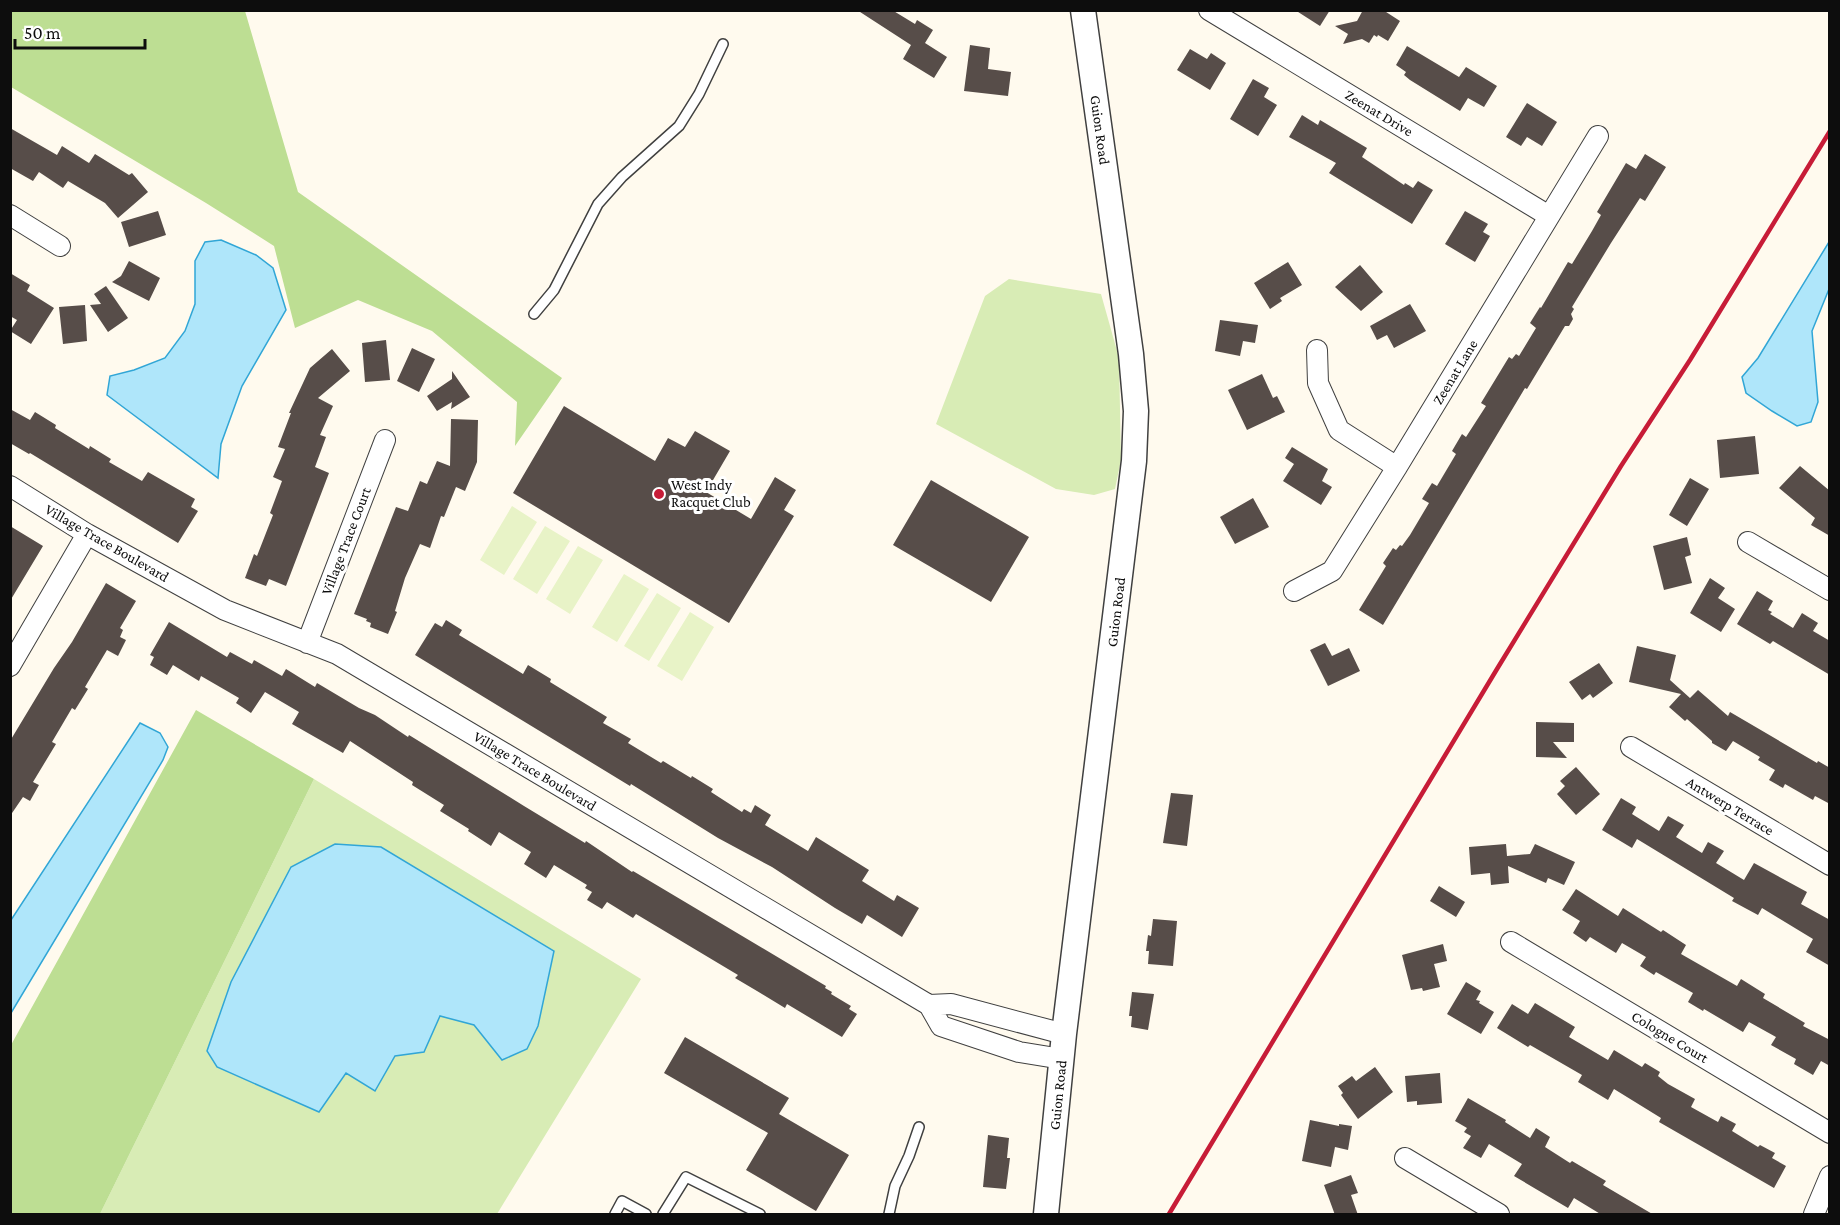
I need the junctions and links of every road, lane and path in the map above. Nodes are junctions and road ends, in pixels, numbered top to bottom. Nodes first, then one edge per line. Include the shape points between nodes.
1 (1083, 10) edge
2 (1209, 10) edge
3 (723, 44) dead end
4 (1598, 136) dead end
5 (10, 215) edge
6 (1549, 216) junction
7 (60, 246) dead end
8 (534, 314) dead end
9 (1317, 350) dead end
10 (385, 440) dead end
11 (1397, 467) junction
12 (10, 486) edge
13 (87, 534) junction
14 (1748, 542) dead end
15 (1830, 590) edge
16 (1294, 591) dead end
17 (307, 643) junction
18 (10, 666) edge
19 (1631, 747) dead end
20 (1830, 865) edge
21 (1511, 942) dead end
22 (928, 1005) junction
23 (1064, 1034) junction
24 (1062, 1059) junction
25 (919, 1127) dead end
26 (1830, 1133) edge
27 (1405, 1158) dead end
28 (1830, 1176) edge
29 (615, 1215) edge
30 (646, 1215) edge
31 (663, 1215) edge
32 (760, 1215) edge
33 (889, 1215) edge
34 (1046, 1215) edge
35 (1499, 1215) edge
36 (1814, 1215) edge

1 - 23 street, Guion Road via 1133,370 1136,436
2 - 6 street, Zeenat Drive
3 - 8 lane via 679,126 598,204 554,290
4 - 6 street, Zeenat Lane
5 - 7 street
6 - 11 street, Zeenat Lane
9 - 11 street via 1318,383 1339,430
10 - 17 street, Village Trace Court
11 - 16 street, Zeenat Lane via 1332,571
12 - 13 street, Village Trace Boulevard
13 - 17 street, Village Trace Boulevard via 225,610
13 - 18 street
14 - 15 street
17 - 22 street, Village Trace Boulevard via 338,654
19 - 20 street, Antwerp Terrace
21 - 26 street, Cologne Court
22 - 23 street, Village Trace Boulevard via 951,1004
22 - 24 street via 941,1026 1019,1052
23 - 24 street, Guion Road
24 - 34 street, Guion Road
25 - 33 lane via 895,1186
27 - 35 street
28 - 36 street
29 - 30 lane via 622,1201
31 - 32 lane via 686,1177

